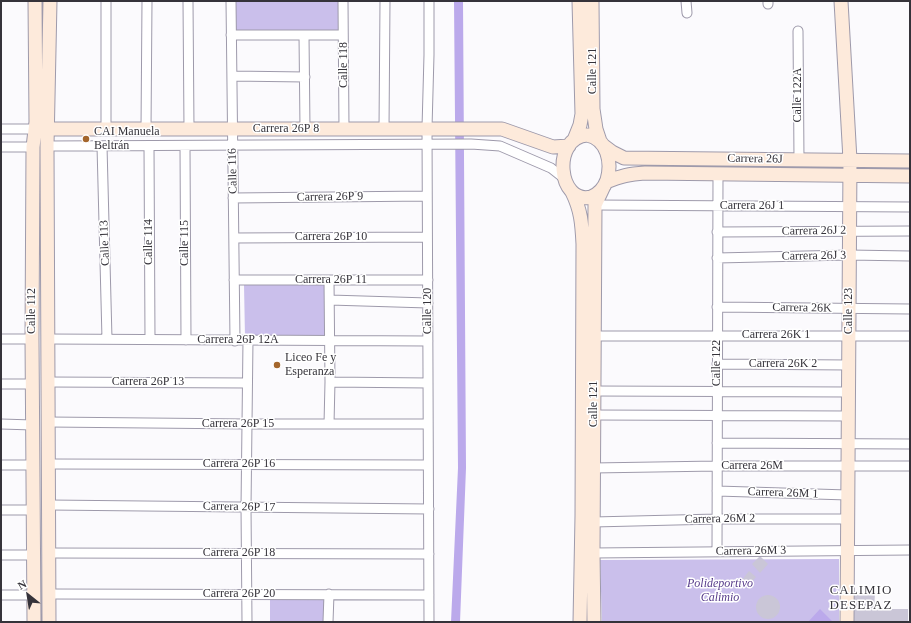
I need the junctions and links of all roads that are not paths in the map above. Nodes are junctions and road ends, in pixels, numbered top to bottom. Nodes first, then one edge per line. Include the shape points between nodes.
1 (35, 1) edge
2 (50, 1) edge
3 (106, 1) edge
4 (147, 1) edge
5 (188, 1) edge
6 (231, 1) edge
7 (343, 1) edge
8 (385, 1) edge
9 (429, 1) edge
10 (579, 1) edge
11 (592, 1) edge
12 (686, 1) edge
13 (841, 1) edge
14 (687, 12) dead end
15 (798, 31) dead end
16 (232, 35) junction
17 (344, 35) junction
18 (304, 36) junction
19 (232, 76) junction
20 (305, 77) junction
21 (384, 128) junction
22 (427, 128) junction
23 (1, 129) edge
24 (42, 129) junction
25 (106, 129) junction
26 (146, 129) junction
27 (188, 129) junction
28 (232, 129) junction
29 (305, 129) junction
30 (344, 129) junction
31 (849, 141) junction
32 (571, 143) junction
33 (602, 144) junction
34 (427, 145) junction
35 (47, 146) junction
36 (102, 146) junction
37 (149, 146) junction
38 (185, 146) junction
39 (233, 146) junction
40 (1, 147) edge
41 (33, 147) junction
42 (799, 160) junction
43 (831, 160) junction
44 (850, 160) junction
45 (866, 161) junction
46 (910, 161) edge
47 (718, 174) junction
48 (831, 175) junction
49 (850, 175) junction
50 (867, 176) junction
51 (910, 176) edge
52 (565, 179) junction
53 (605, 185) junction
54 (572, 192) junction
55 (849, 193) junction
56 (427, 196) junction
57 (233, 198) junction
58 (595, 205) junction
59 (718, 206) junction
60 (849, 207) junction
61 (910, 207) edge
62 (849, 231) junction
63 (910, 231) edge
64 (718, 232) junction
65 (427, 237) junction
66 (234, 238) junction
67 (849, 255) junction
68 (910, 256) edge
69 (718, 258) junction
70 (234, 280) junction
71 (329, 280) junction
72 (428, 280) junction
73 (330, 300) junction
74 (428, 303) junction
75 (717, 307) junction
76 (849, 308) junction
77 (910, 309) edge
78 (718, 335) junction
79 (594, 336) junction
80 (849, 336) junction
81 (910, 336) edge
82 (1, 339) edge
83 (32, 339) junction
84 (48, 339) junction
85 (150, 339) junction
86 (107, 340) junction
87 (186, 340) junction
88 (248, 340) junction
89 (329, 340) junction
90 (235, 341) junction
91 (428, 341) junction
92 (718, 364) junction
93 (849, 365) junction
94 (48, 382) junction
95 (247, 382) junction
96 (330, 382) junction
97 (428, 383) junction
98 (1, 384) edge
99 (32, 384) junction
100 (594, 391) junction
101 (718, 391) junction
102 (848, 392) junction
103 (594, 415) junction
104 (717, 415) junction
105 (848, 416) junction
106 (48, 422) junction
107 (1, 424) edge
108 (247, 424) junction
109 (329, 424) junction
110 (428, 424) junction
111 (33, 425) junction
112 (717, 443) junction
113 (848, 444) junction
114 (910, 444) edge
115 (49, 464) junction
116 (247, 464) junction
117 (1, 465) edge
118 (33, 465) junction
119 (428, 465) junction
120 (717, 466) junction
121 (848, 466) junction
122 (910, 466) edge
123 (593, 468) junction
124 (717, 491) junction
125 (848, 495) junction
126 (49, 505) junction
127 (246, 507) junction
128 (429, 509) junction
129 (1, 510) edge
130 (33, 510) junction
131 (717, 519) junction
132 (848, 519) junction
133 (593, 522) junction
134 (848, 550) junction
135 (910, 550) edge
136 (49, 552) junction
137 (717, 552) junction
138 (247, 553) junction
139 (592, 553) junction
140 (429, 554) junction
141 (1, 555) edge
142 (33, 555) junction
143 (49, 594) junction
144 (247, 594) junction
145 (329, 594) junction
146 (1, 595) edge
147 (34, 595) junction
148 (429, 595) junction
149 (34, 622) edge
150 (49, 622) edge
151 (247, 622) edge
152 (328, 622) edge
153 (429, 622) edge
154 (580, 622) edge
155 (594, 622) edge
156 (847, 622) edge

1 - 24 street, Calle 112
2 - 24 street, Calle 112
3 - 25 street
4 - 26 street
5 - 27 street
6 - 16 street, Calle 116
7 - 17 street, Calle 118
8 - 21 street
9 - 22 street, Calle 120
10 - 32 street, Calle 121 via 582,114 580,126
11 - 33 street, Calle 121 via 593,109 596,129
12 - 14 street
13 - 31 street, Calle 123
15 - 42 street, Calle 122A
16 - 18 street
16 - 19 street, Calle 116
17 - 18 street
17 - 30 street, Calle 118
18 - 20 street
19 - 20 street
19 - 28 street, Calle 116
20 - 29 street
21 - 22 street, Carrera 26P 8
21 - 30 street, Carrera 26P 8
22 - 32 street, Carrera 26P 8 via 502,129 552,147
22 - 34 street, Calle 120
23 - 24 street, Carrera 26P 8
24 - 25 street, Carrera 26P 8
24 - 35 street, Calle 112
24 - 41 street, Calle 112
25 - 26 street, Carrera 26P 8
26 - 27 street, Carrera 26P 8
27 - 28 street, Carrera 26P 8
28 - 29 street, Carrera 26P 8
28 - 39 street, Calle 116
29 - 30 street, Carrera 26P 8
31 - 43 street via 843,152
31 - 44 street, Calle 123
31 - 45 street
32 - 33 street via 579,137 588,136 597,138
32 - 52 street via 563,164
33 - 42 street, Carrera 26J via 624,158
33 - 53 street via 609,162
34 - 39 street, Carrera 26P 8
34 - 52 street, Carrera 26P 8 via 500,146 551,168
34 - 56 street, Calle 120
35 - 36 street, Carrera 26P 8
35 - 84 street, Calle 112
36 - 37 street, Carrera 26P 8
36 - 86 street, Calle 113
37 - 38 street, Carrera 26P 8
37 - 85 street, Calle 114
38 - 39 street, Carrera 26P 8
38 - 87 street, Calle 115
39 - 57 street, Calle 116
40 - 41 street
41 - 83 street, Calle 112
42 - 43 street, Carrera 26J
43 - 44 street, Carrera 26J
44 - 45 street, Carrera 26J
44 - 49 street, Calle 123
45 - 46 street, Carrera 26J
47 - 48 street, Carrera 26J
47 - 53 street, Carrera 26J via 627,174
47 - 59 street, Calle 122
48 - 49 street, Carrera 26J
48 - 55 street via 844,183
49 - 50 street, Carrera 26J
49 - 55 street, Calle 123
50 - 51 street, Carrera 26J
50 - 55 street via 857,180
52 - 54 street
53 - 54 street via 596,194 587,197
53 - 58 street, Calle 121
54 - 154 street, Calle 121 via 581,217 583,244
55 - 60 street, Calle 123
56 - 57 street, Carrera 26P 9
56 - 65 street, Calle 120
57 - 66 street, Calle 116
58 - 59 street, Carrera 26J 1
58 - 79 street, Calle 121
59 - 60 street, Carrera 26J 1
59 - 64 street, Calle 122
60 - 61 street, Carrera 26J 1
60 - 62 street, Calle 123
62 - 63 street, Carrera 26J 2
62 - 64 street, Carrera 26J 2
62 - 67 street, Calle 123
64 - 69 street, Calle 122
65 - 66 street, Carrera 26P 10
65 - 72 street, Calle 120
66 - 70 street, Calle 116
67 - 68 street, Carrera 26J 3
67 - 69 street, Carrera 26J 3
67 - 76 street, Calle 123
69 - 75 street, Calle 122
70 - 71 street, Carrera 26P 11
70 - 90 street, Calle 116
71 - 72 street, Carrera 26P 11
71 - 73 street
72 - 74 street, Calle 120
73 - 74 street
73 - 89 street
74 - 91 street, Calle 120
75 - 76 street, Carrera 26K
75 - 78 street, Calle 122
76 - 77 street, Carrera 26K
76 - 80 street, Calle 123
78 - 79 street, Carrera 26K 1
78 - 80 street, Carrera 26K 1
78 - 92 street, Calle 122
79 - 100 street, Calle 121
80 - 81 street, Carrera 26K 1
80 - 93 street, Calle 123
82 - 83 street
83 - 99 street, Calle 112
84 - 86 street, Carrera 26P 12A
84 - 94 street, Calle 112
85 - 86 street, Carrera 26P 12A
85 - 87 street, Carrera 26P 12A
87 - 90 street, Carrera 26P 12A
88 - 89 street, Carrera 26P 12A
88 - 90 street, Carrera 26P 12A
88 - 95 street
89 - 91 street, Carrera 26P 12A
89 - 96 street
91 - 97 street, Calle 120
92 - 93 street, Carrera 26K 2
92 - 101 street, Calle 122
93 - 102 street, Calle 123
94 - 95 street, Carrera 26P 13
94 - 106 street, Calle 112
95 - 108 street
96 - 97 street
96 - 109 street
97 - 110 street, Calle 120
98 - 99 street
99 - 111 street, Calle 112
100 - 101 street
100 - 103 street, Calle 121
101 - 102 street
101 - 104 street, Calle 122
102 - 105 street, Calle 123
103 - 104 street
103 - 123 street, Calle 121
104 - 105 street
104 - 112 street, Calle 122
105 - 113 street, Calle 123
106 - 108 street, Carrera 26P 15
106 - 115 street, Calle 112
107 - 111 street
108 - 109 street, Carrera 26P 15
108 - 116 street
109 - 110 street, Carrera 26P 15
110 - 119 street, Calle 120
111 - 118 street, Calle 112
112 - 113 street
112 - 120 street, Calle 122
113 - 114 street
113 - 121 street, Calle 123
115 - 116 street, Carrera 26P 16
115 - 126 street, Calle 112
116 - 119 street, Carrera 26P 16
116 - 127 street
117 - 118 street
118 - 130 street, Calle 112
119 - 128 street, Calle 120
120 - 121 street, Carrera 26M
120 - 123 street, Carrera 26M
120 - 124 street, Calle 122
121 - 122 street, Carrera 26M
121 - 125 street, Calle 123
123 - 133 street, Calle 121
124 - 125 street, Carrera 26M 1
124 - 131 street, Calle 122
125 - 132 street, Calle 123
126 - 127 street, Carrera 26P 17
126 - 136 street, Calle 112
127 - 128 street, Carrera 26P 17
127 - 138 street
128 - 140 street, Calle 120
129 - 130 street
130 - 142 street, Calle 112
131 - 132 street, Carrera 26M 2
131 - 133 street, Carrera 26M 2
131 - 137 street, Calle 122
132 - 134 street, Calle 123
133 - 139 street, Calle 121
134 - 135 street, Carrera 26M 3
134 - 137 street, Carrera 26M 3
134 - 156 street, Calle 123
136 - 138 street, Carrera 26P 18
136 - 143 street, Calle 112
137 - 139 street, Carrera 26M 3
138 - 140 street, Carrera 26P 18
138 - 144 street
139 - 155 street, Calle 121
140 - 148 street, Calle 120
141 - 142 street
142 - 147 street, Calle 112
143 - 144 street, Carrera 26P 20
143 - 150 street, Calle 112
144 - 145 street, Carrera 26P 20
144 - 151 street
145 - 148 street, Carrera 26P 20
145 - 152 street
146 - 147 street
147 - 149 street, Calle 112
148 - 153 street, Calle 120

